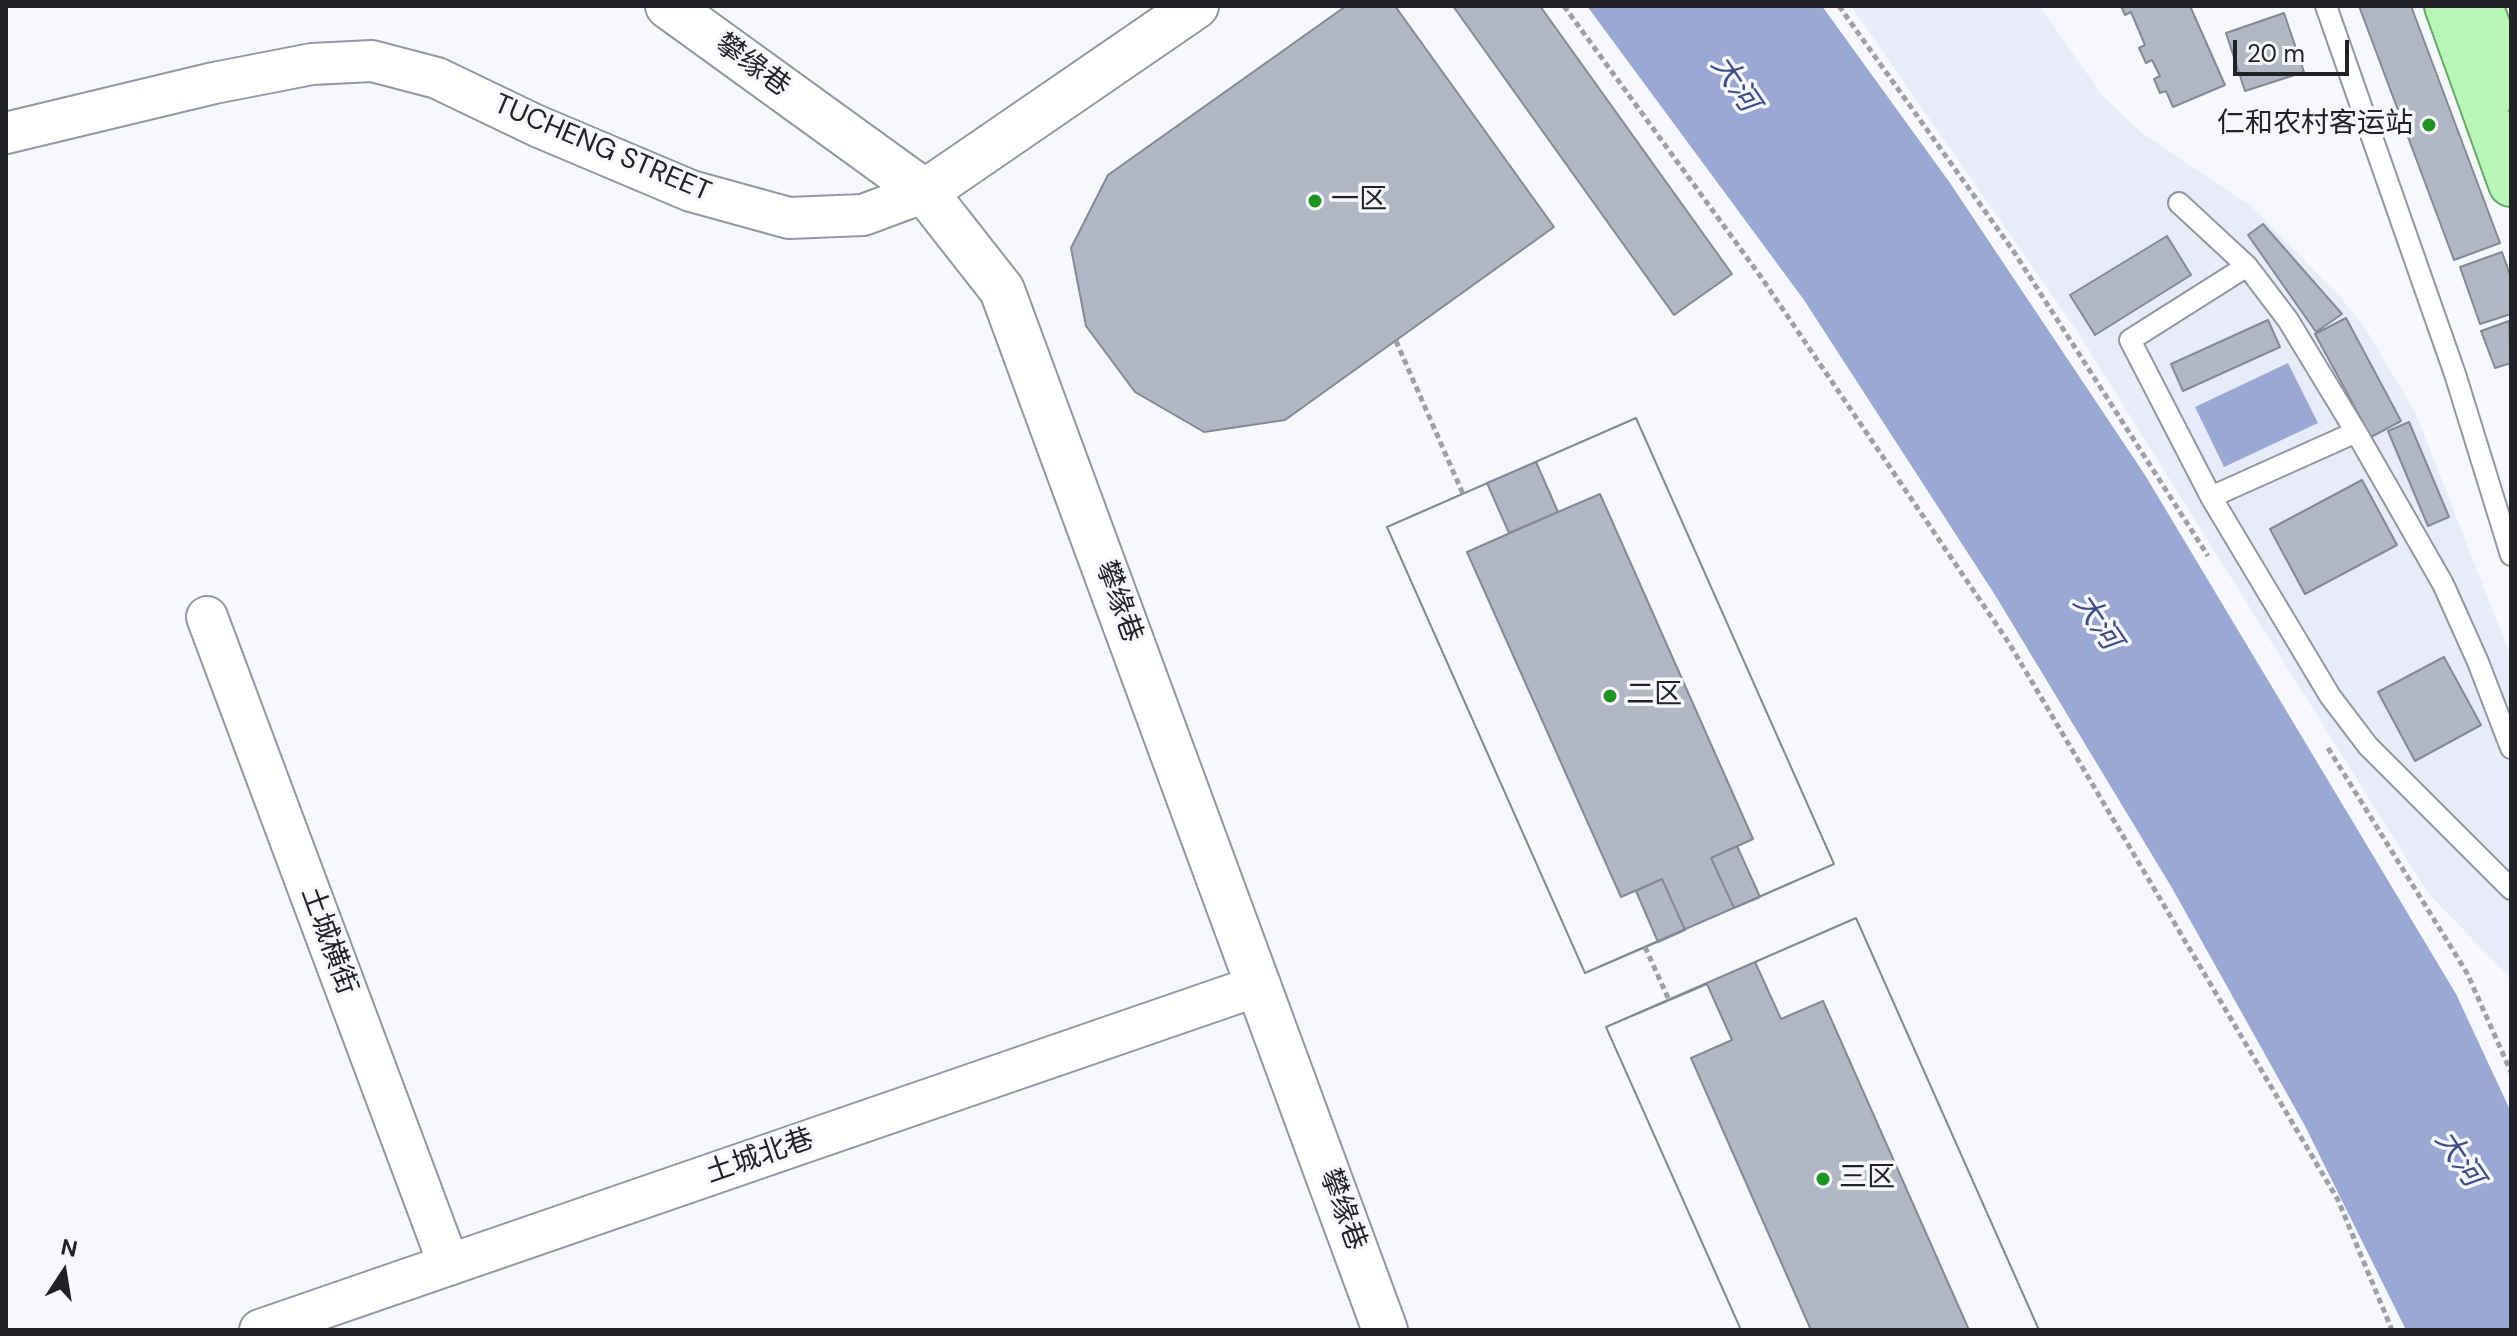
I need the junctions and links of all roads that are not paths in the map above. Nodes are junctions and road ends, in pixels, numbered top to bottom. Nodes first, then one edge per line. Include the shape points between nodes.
1 (668, 6) edge
2 (1196, 6) edge
3 (2326, 6) edge
4 (2447, 6) edge
5 (2480, 6) edge
6 (2511, 88) edge
7 (6, 133) edge
8 (2511, 184) edge
9 (925, 192) junction
10 (2179, 203) dead end
11 (2247, 266) junction
12 (2356, 432) junction
13 (2211, 497) junction
14 (2511, 555) edge
15 (207, 617) dead end
16 (2511, 748) edge
17 (2511, 889) edge
18 (1260, 985) junction
19 (449, 1265) junction
20 (260, 1330) edge
21 (1385, 1330) edge

1 - 9 street, 攀缘巷
2 - 9 street, TUCHENG STREET
3 - 14 lane via 2455,374
4 - 8 main road
5 - 6 main road
7 - 9 street, TUCHENG STREET via 312,64 372,61 437,78 691,191 789,218 863,215
9 - 18 street, 攀缘巷 via 1002,290
10 - 11 lane
11 - 12 lane via 2288,320
11 - 13 lane via 2130,340
12 - 13 lane
12 - 16 lane via 2443,584
13 - 17 lane via 2330,696 2368,746
15 - 19 street, 土城横街
18 - 19 street, 土城北巷
18 - 21 street, 攀缘巷
19 - 20 street, 土城北巷

